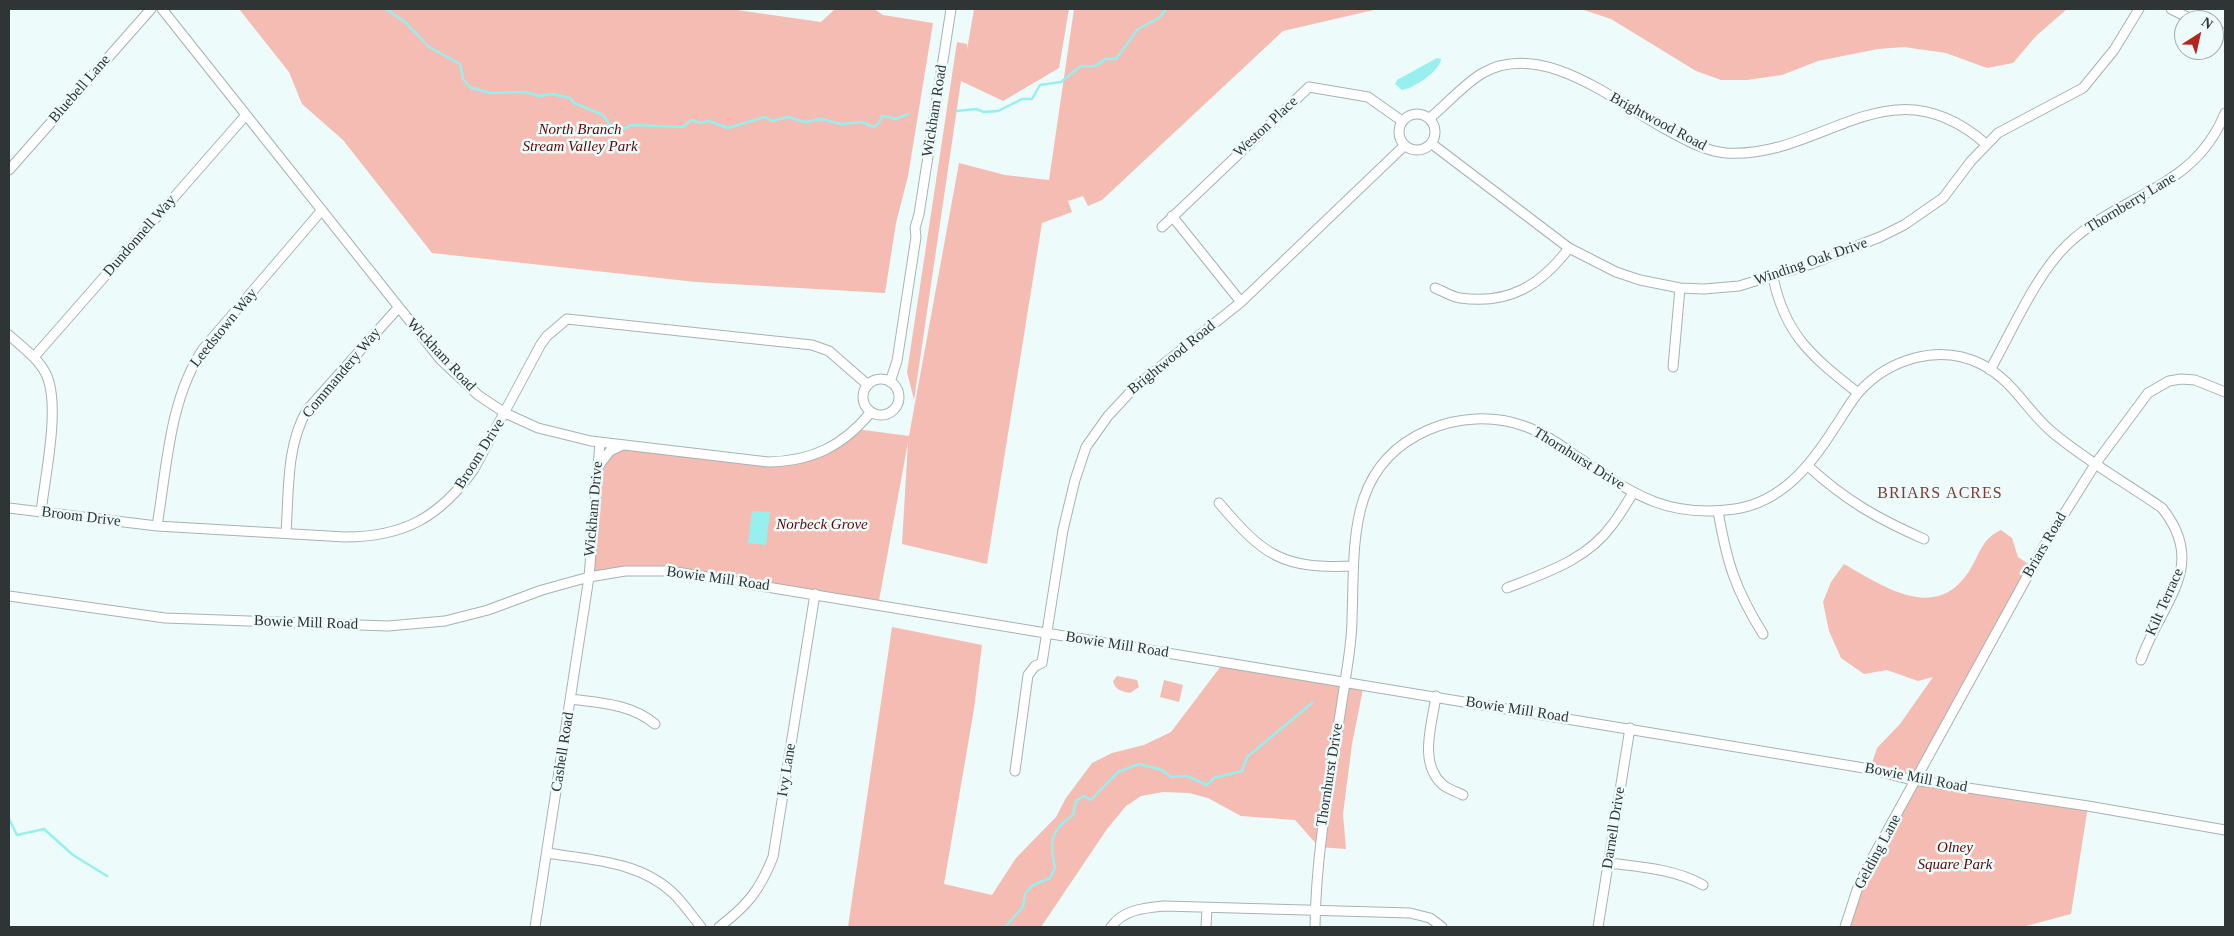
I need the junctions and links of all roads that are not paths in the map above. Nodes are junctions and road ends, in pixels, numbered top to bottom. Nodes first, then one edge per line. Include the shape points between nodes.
1 (151, 9) edge
2 (162, 9) edge
3 (951, 9) edge
4 (2139, 9) edge
5 (2225, 113) edge
6 (246, 115) junction
7 (1430, 118) junction
8 (1402, 121) junction
9 (1432, 144) junction
10 (1986, 144) junction
11 (1404, 146) junction
12 (9, 170) edge
13 (322, 210) junction
14 (1172, 216) junction
15 (1162, 227) dead end
16 (1569, 248) junction
17 (1773, 277) junction
18 (1435, 288) dead end
19 (1680, 288) junction
20 (1241, 302) junction
21 (398, 308) junction
22 (9, 335) edge
23 (34, 357) junction
24 (1673, 367) dead end
25 (1990, 370) junction
26 (890, 382) junction
27 (868, 385) junction
28 (2225, 392) edge
29 (1858, 393) junction
30 (871, 412) junction
31 (505, 414) junction
32 (600, 442) junction
33 (622, 445) junction
34 (2096, 463) junction
35 (1808, 466) junction
36 (598, 467) junction
37 (1633, 493) junction
38 (1219, 503) dead end
39 (9, 508) edge
40 (1718, 511) junction
41 (41, 512) junction
42 (157, 526) junction
43 (286, 532) junction
44 (1924, 539) dead end
45 (1353, 566) junction
46 (589, 577) junction
47 (1507, 588) dead end
48 (815, 594) junction
49 (9, 596) edge
50 (1047, 633) junction
51 (1763, 634) dead end
52 (2141, 660) dead end
53 (1345, 681) junction
54 (1436, 696) junction
55 (571, 700) junction
56 (654, 724) dead end
57 (1630, 728) junction
58 (1015, 771) dead end
59 (1917, 779) junction
60 (1463, 795) dead end
61 (2225, 830) edge
62 (547, 853) junction
63 (1609, 863) junction
64 (1703, 884) dead end
65 (1206, 908) junction
66 (1315, 912) junction
67 (535, 927) edge
68 (701, 927) edge
69 (719, 927) edge
70 (1111, 927) edge
71 (1206, 927) edge
72 (1315, 927) edge
73 (1442, 927) edge
74 (1598, 927) edge
75 (1845, 927) edge

1 - 12 street, Bluebell Lane
2 - 6 street, Wickham Road
3 - 26 street, Wickham Road via 920,214 920,233 916,237 897,361
4 - 10 street, Winding Oak Drive via 2114,50 2084,88 2014,123
5 - 25 street, Thornberry Lane via 2212,138 2188,167 2161,186 2096,221 2060,252
6 - 13 street, Wickham Road
6 - 23 street, Dundonnell Way
7 - 8 street via 1414,114
7 - 9 street via 1436,130
7 - 10 street, Brightwood Road via 1482,74 1498,66 1518,62 1562,71 1664,128 1719,152 1759,153 1856,117 1880,111 1910,110 1943,117 1969,129
8 - 11 street via 1399,136
8 - 14 street, Weston Place via 1368,97 1309,88
9 - 11 street via 1420,150
9 - 16 street, Winding Oak Drive
10 - 17 street, Winding Oak Drive via 1943,198 1904,225
11 - 20 street, Brightwood Road
13 - 21 street, Wickham Road
13 - 42 street, Leedstown Way via 191,367 176,412
14 - 15 street, Weston Place
14 - 20 street
16 - 18 street via 1547,275 1524,290 1479,299 1459,298
16 - 19 street, Winding Oak Drive via 1616,272
17 - 19 street, Winding Oak Drive via 1740,286
17 - 29 street via 1778,303 1798,338 1826,368
19 - 24 street
20 - 50 street, Brightwood Road via 1135,387 1108,416 1086,447 1063,530
21 - 31 street, Wickham Road via 460,380
21 - 43 street, Commandery Way via 307,410 300,422 293,447
22 - 23 street
23 - 41 street via 49,381 53,408
25 - 29 street, Thornhurst Drive via 1958,357 1941,354 1922,356 1888,368
25 - 34 street, Thornhurst Drive via 2014,388 2052,433
26 - 27 street via 876,380
26 - 30 street via 895,385 899,396 897,407 888,414
27 - 30 street via 863,400
27 - 31 street, Broom Drive via 829,351 812,345 567,320 547,336
28 - 34 street, Briars Road via 2195,380 2169,381 2158,386 2142,399
29 - 35 street, Thornhurst Drive
30 - 33 street, Wickham Road via 856,429 834,445 810,458 788,462
31 - 32 street, Wickham Road via 553,433
31 - 43 street, Broom Drive via 462,486 416,524 370,537
32 - 33 street, Wickham Road
32 - 36 street, Wickham Drive
33 - 36 street via 610,451
34 - 52 street, Kilt Terrace via 2162,508 2182,543 2180,578
34 - 59 street, Briars Road via 2044,546
35 - 40 street, Thornhurst Drive via 1790,484 1765,500
35 - 44 street via 1836,492 1863,510
36 - 46 street, Wickham Drive
37 - 40 street, Thornhurst Drive via 1676,510
37 - 45 street, Thornhurst Drive via 1528,427 1478,418 1448,423 1403,444 1375,473 1360,503 1354,532
37 - 47 street via 1611,527 1585,552 1564,565
38 - 45 street via 1245,534 1278,558 1301,565
39 - 41 street, Broom Drive
40 - 51 street via 1732,577
41 - 42 street, Broom Drive
42 - 43 street, Broom Drive
45 - 53 street, Thornhurst Drive via 1352,623
46 - 48 street, Bowie Mill Road via 625,571 670,572
46 - 49 street, Bowie Mill Road via 454,619 388,626 165,618
46 - 55 street, Cashell Road
48 - 50 street, Bowie Mill Road
48 - 69 street, Ivy Lane via 773,857 754,896 740,912
50 - 53 street, Bowie Mill Road
50 - 58 street, Brightwood Road via 1042,663 1028,675
53 - 54 street, Bowie Mill Road
53 - 66 street, Thornhurst Drive via 1318,852
54 - 57 street, Bowie Mill Road
54 - 60 street via 1428,754 1432,773 1444,786
55 - 56 street via 626,708 641,713
55 - 62 street, Cashell Road
57 - 59 street, Bowie Mill Road
57 - 63 street, Darnell Drive
59 - 61 street, Bowie Mill Road
59 - 75 street, Gelding Lane via 1868,866
62 - 67 street, Cashell Road
62 - 68 street via 605,862 647,875 674,894
63 - 64 street via 1665,871
63 - 74 street, Darnell Drive
65 - 66 street
65 - 70 street via 1164,906 1139,910 1118,917
65 - 71 street
66 - 72 street, Thornhurst Drive
66 - 73 street via 1410,913 1430,918

